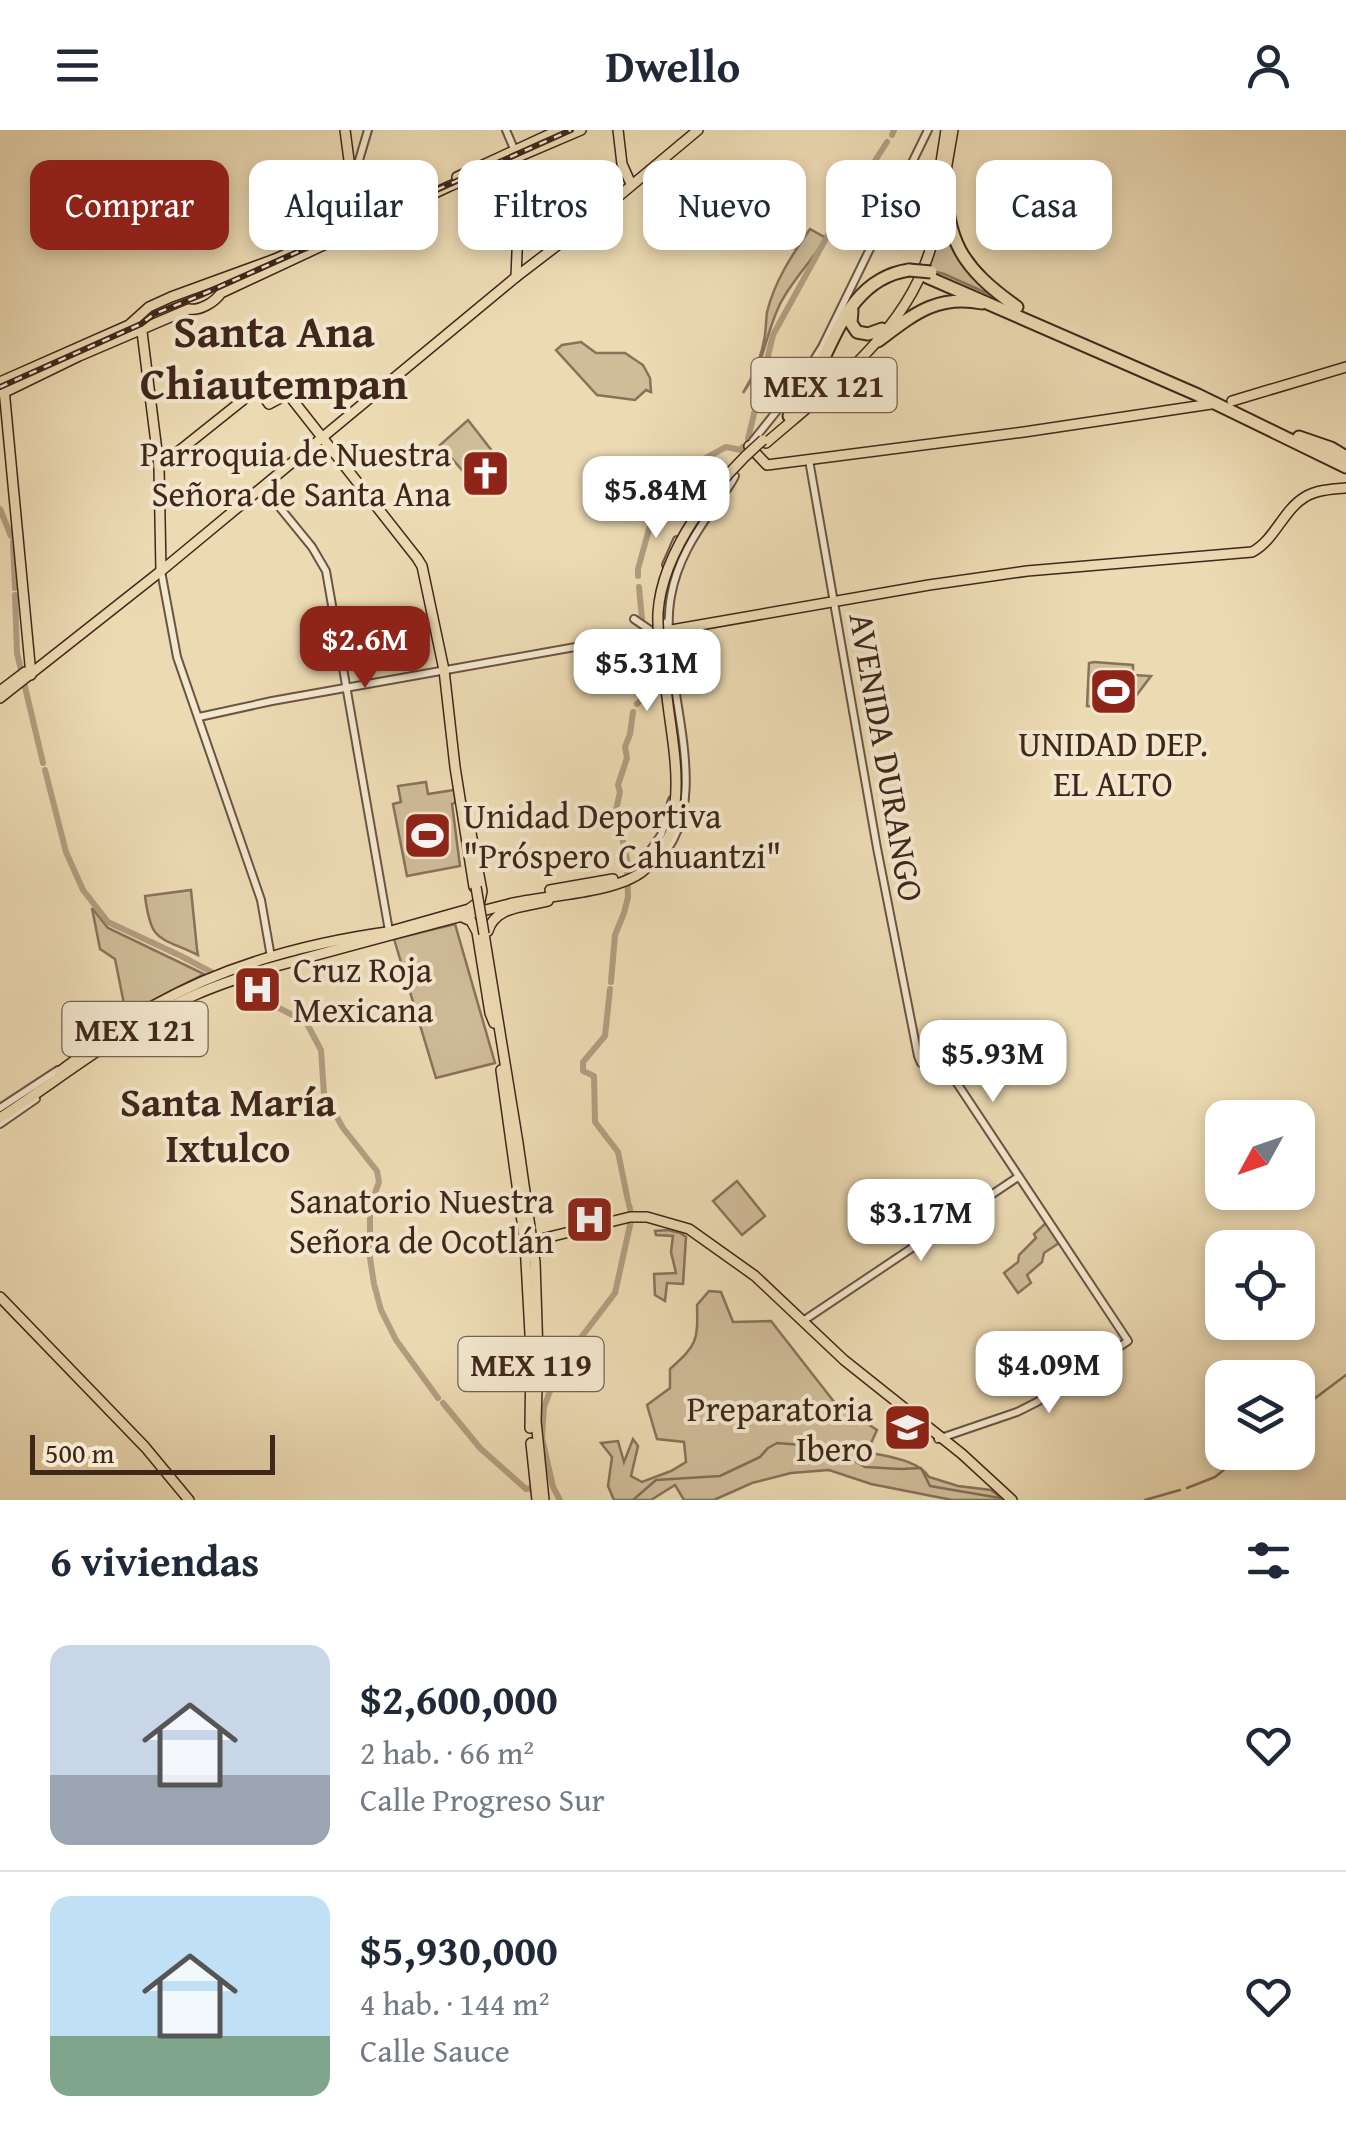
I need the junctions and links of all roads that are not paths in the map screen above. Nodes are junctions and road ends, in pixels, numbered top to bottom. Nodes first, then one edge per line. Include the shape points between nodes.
1 (345, 130) edge
2 (368, 130) edge
3 (506, 130) edge
4 (559, 130) edge
5 (580, 130) edge
6 (618, 130) edge
7 (698, 130) edge
8 (928, 130) edge
9 (949, 130) edge
10 (515, 154) junction
11 (349, 160) edge
12 (359, 160) edge
13 (947, 160) edge
14 (631, 184) junction
15 (438, 186) edge
16 (956, 243) edge
17 (295, 250) edge
18 (930, 250) edge
19 (909, 273) junction
20 (929, 274) junction
21 (512, 281) junction
22 (1000, 307) junction
23 (1017, 308) junction
24 (137, 318) junction
25 (142, 329) junction
26 (880, 335) junction
27 (1346, 367) edge
28 (2, 387) edge
29 (1232, 400) dead end
30 (1211, 404) dead end
31 (789, 416) junction
32 (323, 438) junction
33 (765, 441) junction
34 (752, 448) junction
35 (809, 459) junction
36 (1346, 465) edge
37 (159, 467) junction
38 (735, 476) junction
39 (264, 487) junction
40 (1346, 488) edge
41 (666, 563) junction
42 (679, 566) junction
43 (162, 568) junction
44 (661, 580) junction
45 (672, 588) junction
46 (834, 602) junction
47 (634, 619) dead end
48 (660, 631) junction
49 (671, 662) junction
50 (659, 663) junction
51 (444, 670) junction
52 (25, 676) junction
53 (346, 688) junction
54 (0, 695) edge
55 (199, 717) junction
56 (455, 759) junction
57 (678, 804) junction
58 (639, 870) junction
59 (591, 886) junction
60 (510, 900) junction
61 (479, 909) junction
62 (462, 917) junction
63 (388, 929) junction
64 (352, 946) junction
65 (321, 949) junction
66 (302, 954) junction
67 (271, 957) junction
68 (228, 977) junction
69 (79, 1061) junction
70 (0, 1116) edge
71 (517, 1161) junction
72 (1018, 1177) junction
73 (533, 1244) junction
74 (0, 1297) edge
75 (801, 1322) junction
76 (530, 1336) junction
77 (537, 1348) junction
78 (938, 1438) junction
79 (534, 1448) junction
80 (540, 1499) edge
81 (189, 1500) edge
82 (1010, 1500) edge

1 - 11 main road
2 - 12 street
3 - 10 street
4 - 10 main road
5 - 10 main road
6 - 14 main road
7 - 14 main road
8 - 34 street via 822,346
9 - 13 main road, MEX 121
9 - 26 main road, MEX 121 via 920,263
10 - 15 main road
10 - 21 main road via 520,181
10 - 25 main road via 216,300
14 - 21 main road
16 - 23 highway via 978,276
17 - 24 main road via 149,306
18 - 26 main road, MEX 121 via 909,298
19 - 20 highway, bridge
19 - 26 highway via 877,286 851,312 857,332
19 - 31 highway via 882,278 852,304 810,390
20 - 22 highway
20 - 23 highway
21 - 32 main road
22 - 26 highway via 943,303
22 - 36 highway
23 - 36 highway via 1298,436
24 - 25 main road
24 - 28 main road
25 - 28 main road
25 - 37 main road
26 - 31 main road, MEX 121
26 - 33 main road, MEX 121
27 - 29 main road
28 - 52 main road via 20,538
30 - 35 main road
31 - 33 main road, MEX 121
32 - 37 main road via 290,396 270,404 258,388
32 - 39 main road
32 - 51 main road via 422,566
33 - 38 main road, MEX 121, bridge
33 - 57 main road, MEX 121, bridge via 734,469 684,535 660,595
34 - 35 main road via 767,465
34 - 41 street via 690,517
35 - 46 street, AVENIDA DURANGO
37 - 43 main road
38 - 42 street
38 - 57 main road, MEX 121, bridge via 684,542 664,598 662,630 682,774
39 - 43 main road
39 - 53 street via 324,564
40 - 46 main road via 1306,496 1252,552 1027,571
41 - 42 street
41 - 44 street
42 - 45 street
43 - 52 main road
43 - 55 street via 177,657
44 - 45 street
44 - 48 street
45 - 48 street
46 - 48 main road
46 - 72 street, AVENIDA DURANGO via 914,1046 921,1062 937,1054
47 - 48 street
48 - 49 street
48 - 50 street
48 - 51 street
49 - 50 street
49 - 58 street via 687,782 684,811 663,856
50 - 58 street via 674,780 663,829
51 - 53 street
51 - 56 main road
52 - 54 main road
53 - 55 street
53 - 63 street
55 - 67 street via 261,900
56 - 61 main road
56 - 61 main road
57 - 58 main road, MEX 121
58 - 59 main road, MEX 121
59 - 60 main road, MEX 121
59 - 61 main road via 499,910
59 - 61 main road via 493,919
60 - 61 main road, MEX 121
60 - 61 main road via 492,898
61 - 62 main road, MEX 121
61 - 62 main road via 472,922
61 - 63 main road
61 - 71 main road, MEX 119
62 - 64 main road, MEX 121
63 - 64 main road
63 - 65 main road, MEX 121
64 - 65 main road, MEX 121
65 - 66 main road, MEX 121
66 - 67 main road, MEX 121
66 - 68 main road, MEX 121
67 - 68 main road, MEX 121
68 - 69 main road, MEX 121 via 150,1008
69 - 70 street
69 - 70 main road, MEX 121
69 - 70 street via 73,1073
71 - 73 main road, MEX 119
71 - 73 main road, MEX 119
72 - 75 street
72 - 78 street via 1128,1341 1037,1402
73 - 75 main road via 632,1220 674,1227 753,1279
73 - 76 main road, MEX 119
73 - 77 main road, MEX 119
74 - 81 main road
75 - 78 main road
76 - 77 main road
76 - 79 main road, MEX 119
77 - 79 main road, MEX 119
78 - 82 main road
79 - 80 main road, MEX 119

